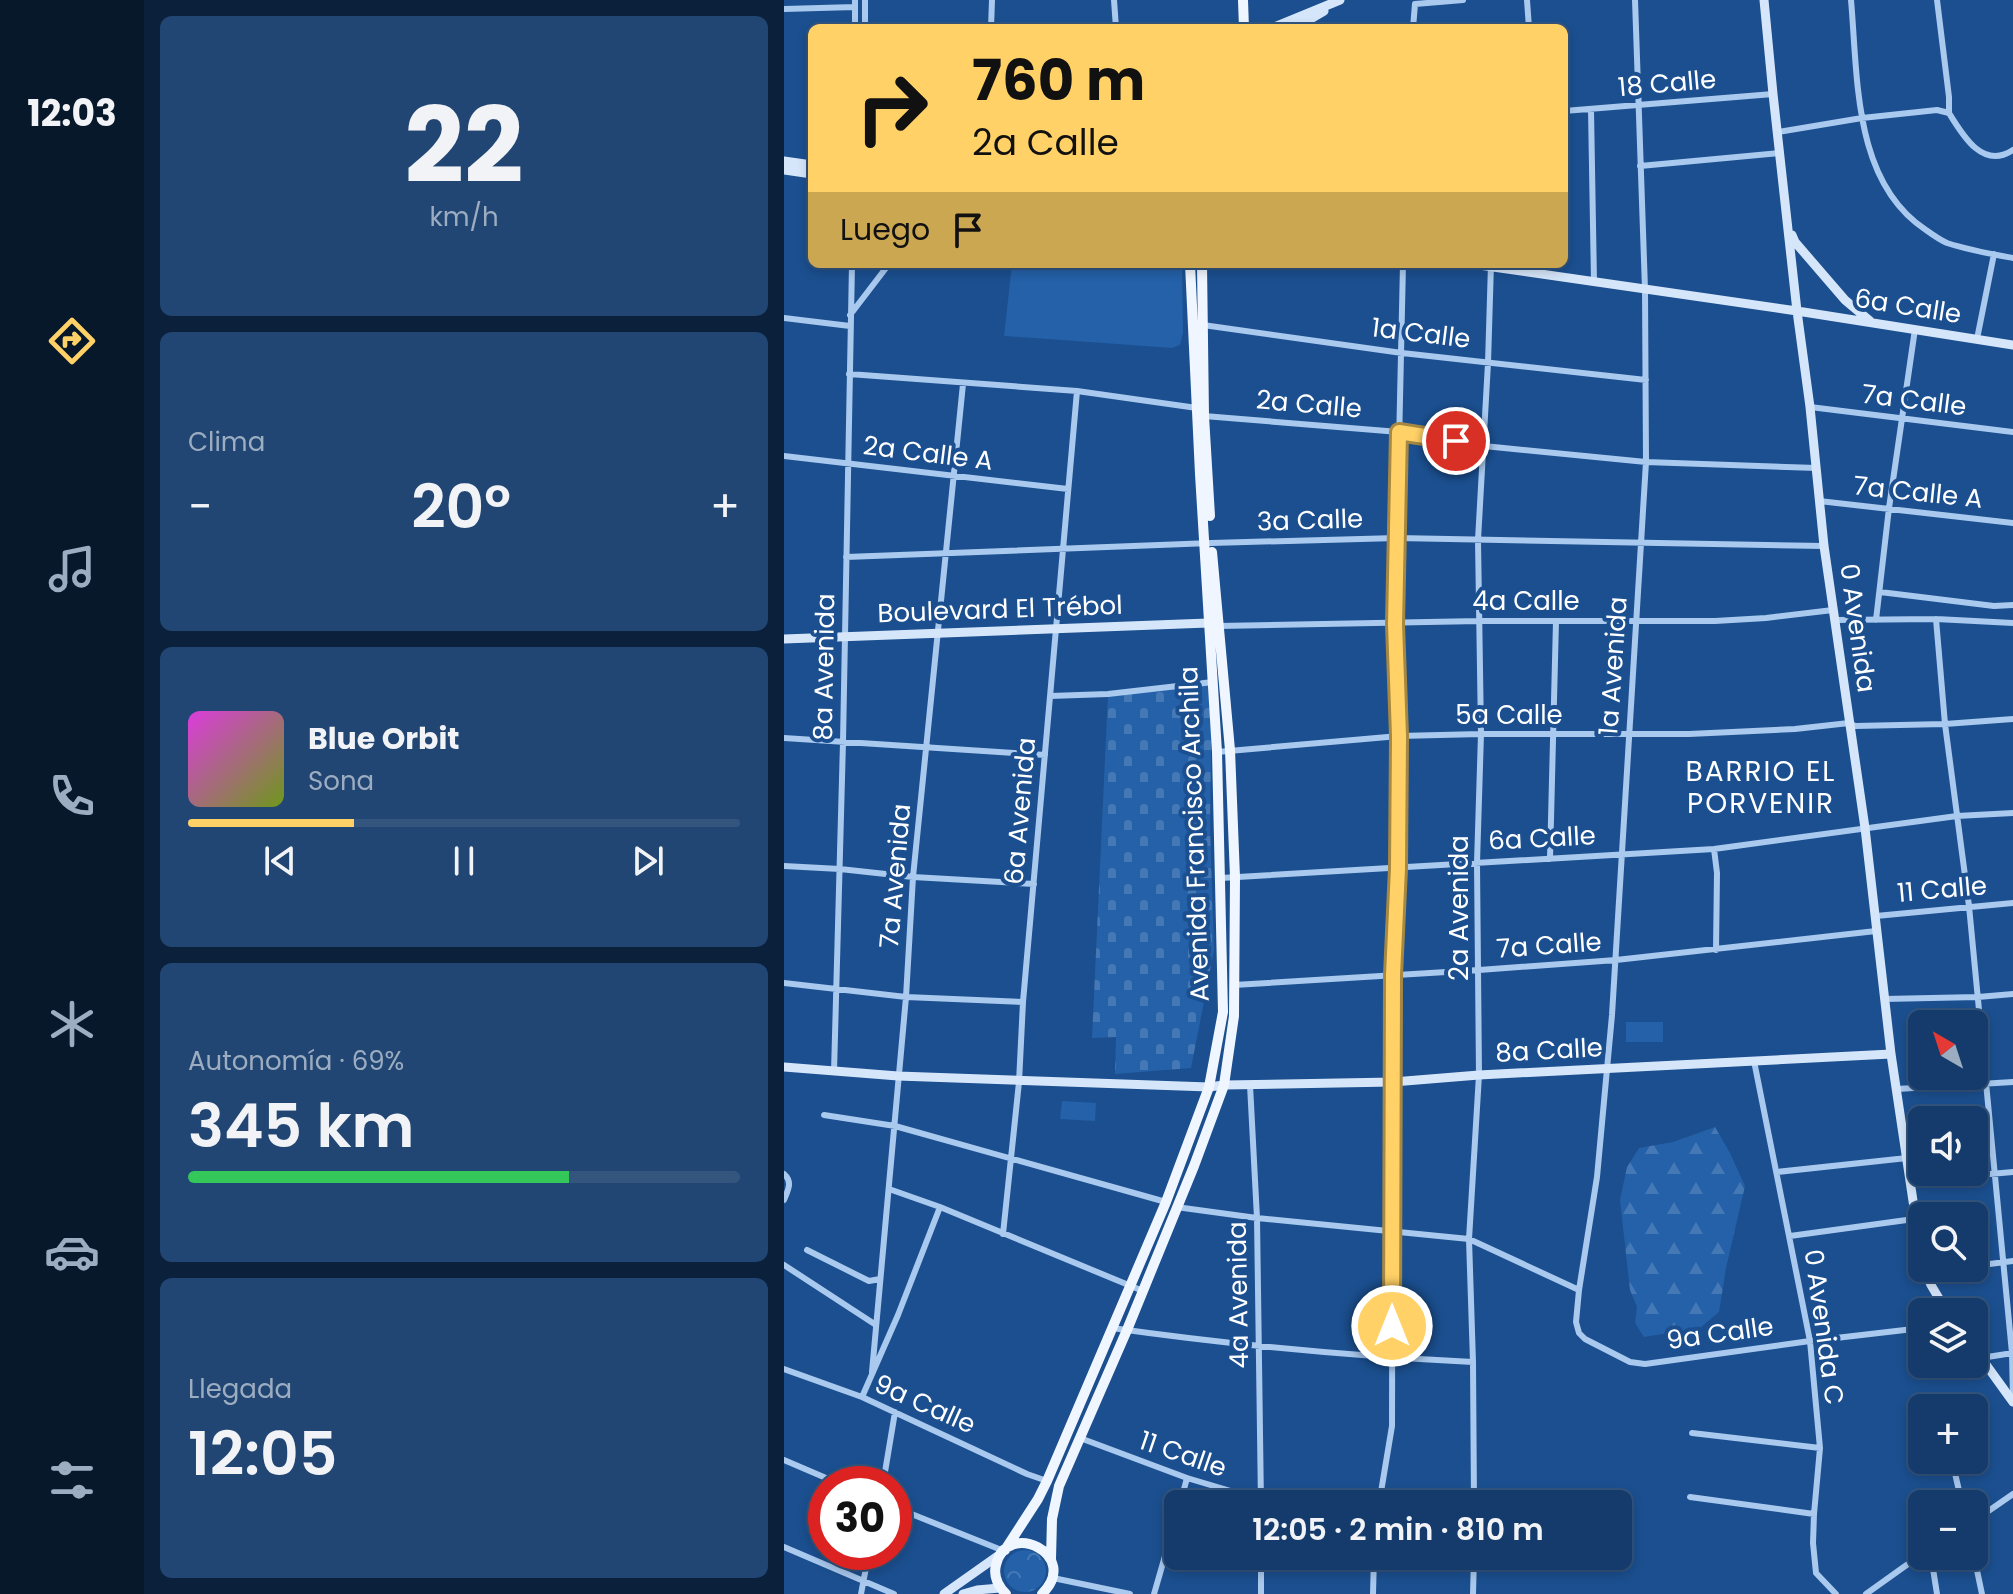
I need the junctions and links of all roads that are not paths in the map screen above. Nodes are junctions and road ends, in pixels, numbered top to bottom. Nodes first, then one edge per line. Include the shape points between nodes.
1 (865, 0) edge
2 (992, 0) edge
3 (1114, 0) edge
4 (1243, 0) edge
5 (1463, 0) edge
6 (1527, 0) edge
7 (1635, 0) edge
8 (1764, 0) edge
9 (1851, 0) edge
10 (1937, 0) edge
11 (1335, 1) edge
12 (1415, 2) edge
13 (855, 3) edge
14 (784, 9) edge
15 (855, 24) edge
16 (865, 24) edge
17 (991, 24) edge
18 (1116, 24) edge
19 (1244, 24) edge
20 (1281, 24) edge
21 (1302, 24) edge
22 (1413, 24) edge
23 (1529, 24) edge
24 (1773, 94) junction
25 (1637, 104) junction
26 (1591, 110) junction
27 (1568, 111) edge
28 (1949, 113) junction
29 (1862, 118) junction
30 (1778, 132) junction
31 (2013, 150) edge
32 (1780, 153) junction
33 (784, 161) edge
34 (808, 164) edge
35 (1640, 166) junction
36 (784, 170) edge
37 (808, 173) edge
38 (1788, 228) junction
39 (1994, 254) junction
40 (2013, 258) edge
41 (852, 268) edge
42 (886, 268) edge
43 (1191, 268) edge
44 (1202, 268) edge
45 (1403, 268) edge
46 (1491, 268) edge
47 (1542, 269) edge
48 (1594, 282) junction
49 (1645, 289) junction
50 (1797, 311) junction
51 (850, 315) junction
52 (784, 318) edge
53 (1872, 322) junction
54 (1198, 323) junction
55 (850, 326) junction
56 (1915, 329) junction
57 (1977, 339) junction
58 (2013, 345) edge
59 (1402, 353) junction
60 (1488, 363) junction
61 (849, 374) junction
62 (1646, 380) junction
63 (963, 384) junction
64 (1077, 391) junction
65 (1810, 407) junction
66 (1201, 412) junction
67 (1903, 419) junction
68 (1399, 432) junction
69 (2013, 432) edge
70 (1484, 446) junction
71 (784, 456) edge
72 (1646, 462) junction
73 (848, 464) junction
74 (1817, 468) junction
75 (953, 476) junction
76 (1068, 489) junction
77 (1819, 501) junction
78 (1889, 508) junction
79 (2013, 523) edge
80 (1397, 538) junction
81 (1478, 540) junction
82 (1208, 543) junction
83 (1641, 543) junction
84 (1824, 546) junction
85 (1063, 550) junction
86 (946, 554) junction
87 (846, 557) junction
88 (1880, 592) junction
89 (2013, 605) edge
90 (1835, 615) junction
91 (1936, 619) junction
92 (1876, 620) junction
93 (1480, 621) junction
94 (1556, 621) junction
95 (1636, 621) junction
96 (2013, 623) edge
97 (1213, 624) junction
98 (1395, 624) junction
99 (1056, 629) junction
100 (936, 634) junction
101 (845, 636) junction
102 (784, 639) edge
103 (1212, 682) junction
104 (1225, 682) junction
105 (1050, 696) junction
106 (2013, 719) edge
107 (1849, 723) junction
108 (1945, 724) junction
109 (1481, 734) junction
110 (1552, 734) junction
111 (1629, 734) junction
112 (1399, 736) junction
113 (784, 738) edge
114 (843, 742) junction
115 (926, 747) junction
116 (1230, 750) junction
117 (1217, 752) junction
118 (1045, 755) junction
119 (2013, 813) edge
120 (1957, 816) junction
121 (1865, 828) junction
122 (1714, 849) junction
123 (1621, 856) junction
124 (1550, 859) junction
125 (1477, 863) junction
126 (784, 866) edge
127 (1398, 868) junction
128 (840, 869) junction
129 (913, 877) junction
130 (1235, 877) junction
131 (1221, 878) junction
132 (1034, 884) junction
133 (2013, 903) edge
134 (1969, 906) junction
135 (1876, 916) junction
136 (1876, 931) junction
137 (1716, 950) junction
138 (1616, 960) junction
139 (1479, 970) junction
140 (1393, 975) junction
141 (784, 983) edge
142 (1229, 985) junction
143 (836, 989) junction
144 (2013, 994) edge
145 (906, 997) junction
146 (1978, 997) junction
147 (1884, 999) junction
148 (1023, 1002) junction
149 (1979, 1010) edge
150 (1891, 1054) junction
151 (1754, 1061) junction
152 (784, 1067) edge
153 (1607, 1069) junction
154 (834, 1072) junction
155 (1479, 1075) junction
156 (898, 1076) junction
157 (1019, 1082) junction
158 (1393, 1082) junction
159 (2013, 1082) edge
160 (1224, 1085) junction
161 (1250, 1085) junction
162 (1988, 1085) edge
163 (1209, 1087) junction
164 (1897, 1089) junction
165 (1908, 1089) edge
166 (1987, 1090) edge
167 (824, 1115) dead end
168 (895, 1126) junction
169 (1907, 1158) junction
170 (1012, 1159) junction
171 (1908, 1164) edge
172 (1777, 1172) junction
173 (2013, 1172) edge
174 (1994, 1173) junction
175 (784, 1174) edge
176 (1988, 1174) edge
177 (889, 1189) junction
178 (784, 1200) edge
179 (1171, 1205) junction
180 (940, 1207) junction
181 (1257, 1218) junction
182 (1908, 1220) edge
183 (1391, 1231) junction
184 (1003, 1234) junction
185 (1790, 1236) junction
186 (1469, 1239) junction
187 (807, 1250) dead end
188 (2013, 1261) edge
189 (2003, 1262) junction
190 (1988, 1264) edge
191 (784, 1265) edge
192 (880, 1279) junction
193 (1130, 1286) junction
194 (1579, 1290) junction
195 (1143, 1291) junction
196 (876, 1325) junction
197 (1112, 1328) junction
198 (1127, 1330) junction
199 (1908, 1330) edge
200 (1579, 1333) joint
201 (1810, 1341) junction
202 (1259, 1346) junction
203 (2013, 1353) edge
204 (1988, 1357) edge
205 (1393, 1358) junction
206 (1473, 1362) junction
207 (1988, 1367) edge
208 (784, 1369) edge
209 (872, 1372) junction
210 (862, 1397) junction
211 (2013, 1401) edge
212 (895, 1412) junction
213 (1692, 1433) dead end
214 (1080, 1438) junction
215 (1820, 1448) junction
216 (784, 1460) edge
217 (886, 1466) edge
218 (808, 1470) edge
219 (1187, 1478) junction
220 (1047, 1481) junction
221 (1184, 1490) edge
222 (1223, 1490) edge
223 (1261, 1490) edge
224 (1381, 1490) edge
225 (1474, 1490) edge
226 (2013, 1494) edge
227 (1690, 1497) dead end
228 (1988, 1511) edge
229 (912, 1514) edge
230 (1814, 1514) junction
231 (784, 1547) edge
232 (1003, 1551) junction
233 (1051, 1559) junction
234 (1164, 1559) edge
235 (1908, 1564) edge
236 (865, 1570) edge
237 (1261, 1570) edge
238 (1374, 1570) edge
239 (1474, 1570) edge
240 (1933, 1570) edge
241 (1977, 1570) edge
242 (863, 1582) junction
243 (1052, 1585) edge
244 (1003, 1591) edge
245 (861, 1594) edge
246 (894, 1594) edge
247 (944, 1594) edge
248 (963, 1594) edge
249 (1042, 1594) edge
250 (1130, 1594) edge
251 (1154, 1594) edge
252 (1261, 1594) edge
253 (1373, 1594) edge
254 (1473, 1594) edge
255 (1836, 1594) edge
256 (1866, 1594) edge
257 (1937, 1594) edge
258 (1982, 1594) edge

1 - 16 street
2 - 17 street
3 - 18 street
4 - 19 main road
5 - 12 street
6 - 23 street
7 - 25 street, 1a Avenida
8 - 24 street, 0 Avenida
9 - 29 street
10 - 28 street
11 - 20 street
11 - 21 street
12 - 22 street
13 - 14 street
13 - 15 street
24 - 25 street, 18 Calle
24 - 30 street, 0 Avenida
25 - 26 street, 18 Calle
25 - 35 street, 1a Avenida
26 - 27 street, 18 Calle
26 - 48 street
28 - 29 street
28 - 31 street via 1964,137 1983,153 1995,156
29 - 30 street
29 - 39 street via 1873,163 1901,210 1945,242
30 - 32 street, 0 Avenida
32 - 35 street
32 - 38 street, 0 Avenida
33 - 34 street
35 - 49 street, 1a Avenida
36 - 37 street
38 - 50 street, 0 Avenida
38 - 53 street via 1845,300
39 - 40 street
39 - 57 street
41 - 51 street, 8a Avenida
42 - 51 street
43 - 54 main road, Avenida Francisco Archila
44 - 54 main road, Avenida Francisco Archila
45 - 59 street
46 - 60 street, 2a Avenida
47 - 48 street, 6a Calle
48 - 49 street, 6a Calle
49 - 50 street, 6a Calle
49 - 62 street, 1a Avenida
50 - 53 street, 6a Calle
50 - 65 street, 0 Avenida
51 - 55 street, 8a Avenida
52 - 55 street
53 - 56 street, 6a Calle
54 - 59 street, 1a Calle
54 - 66 main road, Avenida Francisco Archila
55 - 61 street, 8a Avenida
56 - 57 street, 6a Calle
56 - 67 street
57 - 58 street, 6a Calle
59 - 60 street, 1a Calle
59 - 68 street
60 - 62 street, 1a Calle
60 - 70 street, 2a Avenida
61 - 63 street, 2a Calle
61 - 73 street, 8a Avenida
62 - 72 street, 1a Avenida
63 - 64 street, 2a Calle
63 - 75 street, 7a Avenida
64 - 66 street, 2a Calle
64 - 76 street, 6a Avenida
65 - 67 street, 7a Calle
65 - 74 street, 0 Avenida
66 - 68 street, 2a Calle
66 - 82 main road, Avenida Francisco Archila
67 - 69 street, 7a Calle
67 - 78 street
68 - 70 street, 2a Calle
68 - 80 street
70 - 72 street, 2a Calle
70 - 81 street, 2a Avenida
71 - 73 street, 2a Calle A
72 - 74 street, 2a Calle
72 - 83 street, 1a Avenida
73 - 75 street, 2a Calle A
73 - 87 street, 8a Avenida
74 - 77 street, 0 Avenida
75 - 76 street, 2a Calle A
75 - 86 street, 7a Avenida
76 - 85 street, 6a Avenida
77 - 78 street, 7a Calle A
77 - 84 street, 0 Avenida
78 - 79 street, 7a Calle A
78 - 88 street
80 - 81 street, 3a Calle
80 - 82 street, 3a Calle
80 - 98 street
81 - 83 street, 3a Calle
81 - 93 street, 2a Avenida
82 - 85 street, 3a Calle
82 - 97 main road, Avenida Francisco Archila
83 - 84 street, 3a Calle
83 - 95 street, 1a Avenida
84 - 90 street, 0 Avenida
85 - 86 street, 3a Calle
85 - 99 street, 6a Avenida
86 - 87 street, 3a Calle
86 - 100 street, 7a Avenida
87 - 101 street, 8a Avenida
88 - 89 street
88 - 92 street
90 - 92 street, 4a Calle
90 - 95 street, 4a Calle
90 - 107 street, 0 Avenida
91 - 92 street, 4a Calle
91 - 96 street, 4a Calle
91 - 108 street
93 - 94 street, 4a Calle
93 - 98 street, 4a Calle
93 - 109 street, 2a Avenida
94 - 95 street, 4a Calle
94 - 110 street
95 - 111 street, 1a Avenida
97 - 98 street, 4a Calle
97 - 99 street, Boulevard El Trébol
97 - 103 main road, Avenida Francisco Archila
97 - 104 main road, Avenida Francisco Archila
98 - 112 street
99 - 100 street, Boulevard El Trébol
99 - 105 street, 6a Avenida
100 - 101 street, Boulevard El Trébol
100 - 115 street, 7a Avenida
101 - 102 street, Boulevard El Trébol
101 - 114 street, 8a Avenida
103 - 104 street
103 - 105 street
103 - 117 main road, Avenida Francisco Archila
104 - 116 main road, Avenida Francisco Archila
105 - 118 street, 6a Avenida
106 - 108 street
107 - 108 street
107 - 111 street, 5a Calle
107 - 121 street, 0 Avenida
108 - 120 street
109 - 110 street, 5a Calle
109 - 112 street, 5a Calle
109 - 125 street, 2a Avenida
110 - 111 street, 5a Calle
110 - 124 street
111 - 123 street, 1a Avenida
112 - 116 street, 5a Calle
112 - 127 street
113 - 114 street
114 - 115 street
114 - 128 street, 8a Avenida
115 - 118 street
115 - 129 street, 7a Avenida
116 - 117 street, 5a Calle
116 - 130 main road, Avenida Francisco Archila
117 - 131 main road, Avenida Francisco Archila
118 - 132 street, 6a Avenida
119 - 120 street, 6a Calle
120 - 121 street, 6a Calle
120 - 134 street
121 - 122 street, 6a Calle
121 - 135 street, 0 Avenida
122 - 123 street, 6a Calle
122 - 137 street
123 - 124 street, 6a Calle
123 - 138 street, 1a Avenida
124 - 125 street, 6a Calle
125 - 127 street, 6a Calle
125 - 139 street, 2a Avenida
126 - 128 street
127 - 130 street, 6a Calle
127 - 140 street
128 - 129 street
128 - 143 street, 8a Avenida
129 - 132 street
129 - 145 street, 7a Avenida
130 - 131 street, 6a Calle
130 - 142 main road, Avenida Francisco Archila
131 - 142 main road, Avenida Francisco Archila
132 - 148 street, 6a Avenida
133 - 134 street, 11 Calle
134 - 135 street, 11 Calle
134 - 146 street
135 - 136 street, 0 Avenida
136 - 137 street, 7a Calle
136 - 147 street, 0 Avenida
137 - 138 street, 7a Calle
138 - 139 street, 7a Calle
138 - 153 street, 1a Avenida
139 - 140 street, 7a Calle
139 - 155 street, 2a Avenida
140 - 142 street, 7a Calle
140 - 158 street
141 - 143 street
142 - 160 main road, Avenida Francisco Archila via 1234,1016
142 - 163 main road, Avenida Francisco Archila
143 - 145 street
143 - 154 street, 8a Avenida
144 - 146 street
145 - 148 street
145 - 156 street, 7a Avenida
146 - 147 street
146 - 149 street
147 - 150 street, 0 Avenida
148 - 157 street, 6a Avenida
150 - 151 street, 8a Calle
150 - 164 street, 0 Avenida
151 - 153 street, 8a Calle
151 - 172 street, 0 Avenida C
152 - 154 street, 8a Calle
153 - 155 street, 8a Calle
153 - 194 street, 1a Avenida
154 - 156 street, 8a Calle
155 - 158 street, 8a Calle
155 - 186 street, 2a Avenida
156 - 157 street, 8a Calle
156 - 168 street, 7a Avenida
157 - 163 street, 8a Calle
157 - 170 street, 6a Avenida
158 - 161 street, 8a Calle
158 - 183 street
159 - 162 street
160 - 161 street, 8a Calle
160 - 163 street, 8a Calle
160 - 179 main road, Avenida Francisco Archila via 1194,1166
161 - 181 street, 4a Avenida
163 - 179 main road, Avenida Francisco Archila
164 - 165 street
164 - 169 street, 0 Avenida
166 - 174 street
167 - 168 street
168 - 170 street
168 - 177 street, 7a Avenida
169 - 171 street, 0 Avenida
169 - 172 street
170 - 179 street
170 - 184 street, 6a Avenida
172 - 185 street, 0 Avenida C
173 - 174 street
174 - 176 street
174 - 189 street
175 - 178 street via 790,1184
177 - 180 street
177 - 192 street, 7a Avenida
179 - 181 street
179 - 193 main road, Avenida Francisco Archila
179 - 195 main road, Avenida Francisco Archila
180 - 184 street
180 - 209 street
181 - 183 street
181 - 202 street, 4a Avenida
182 - 185 street
183 - 186 street
183 - 205 street
184 - 193 street
185 - 201 street, 0 Avenida C
186 - 194 street
186 - 206 street, 2a Avenida
187 - 192 street via 869,1281
188 - 189 street
189 - 190 street
189 - 203 street
191 - 196 street
192 - 196 street, 7a Avenida
193 - 195 street
193 - 197 main road, Avenida Francisco Archila
194 - 200 street, 1a Avenida
195 - 198 main road, Avenida Francisco Archila
196 - 209 street, 7a Avenida
197 - 198 street
197 - 220 main road, Avenida Francisco Archila
198 - 202 street
198 - 214 main road, Avenida Francisco Archila
199 - 201 street, 9a Calle
200 - 201 street, 9a Calle via 1630,1362 1645,1364
201 - 215 street, 0 Avenida C
202 - 205 street
202 - 223 street, 4a Avenida
203 - 204 street
203 - 211 street
205 - 206 street
205 - 224 street via 1392,1426
206 - 225 street, 2a Avenida
207 - 211 street
208 - 210 street, 9a Calle
209 - 210 street
210 - 212 street, 9a Calle
212 - 217 street
212 - 220 street, 9a Calle
213 - 215 street
214 - 219 street, 11 Calle
214 - 233 main road, Avenida Francisco Archila via 1056,1494
215 - 230 street, 0 Avenida C
216 - 218 street
219 - 221 street
219 - 222 street, 11 Calle
220 - 232 main road, Avenida Francisco Archila
226 - 228 street
227 - 230 street
229 - 232 street
230 - 255 street, 0 Avenida C via 1816,1573
231 - 242 street
232 - 233 main road via 1022,1542 1034,1544
232 - 244 main road via 995,1567
232 - 247 street
233 - 243 main road, Avenida Francisco Archila
234 - 251 street
235 - 256 street
236 - 242 street
237 - 252 street
238 - 253 street
239 - 254 street
240 - 257 street
241 - 258 street
242 - 245 street
242 - 246 street
243 - 249 main road
243 - 250 street
244 - 248 street

